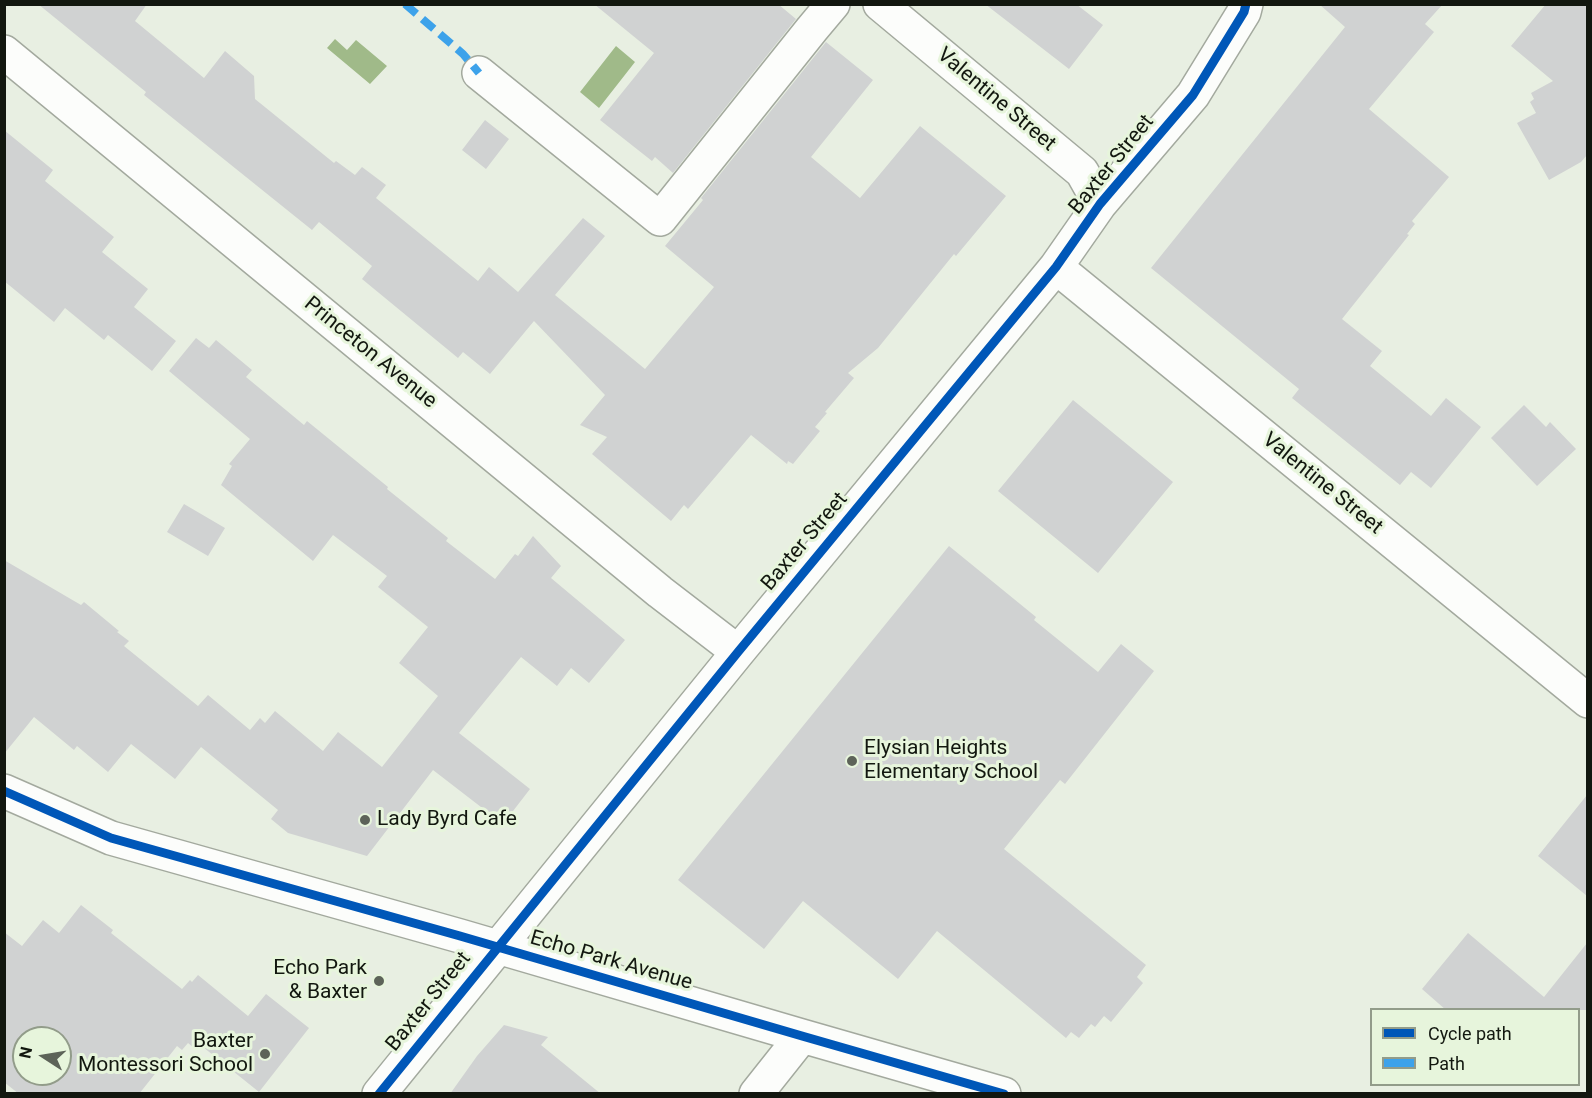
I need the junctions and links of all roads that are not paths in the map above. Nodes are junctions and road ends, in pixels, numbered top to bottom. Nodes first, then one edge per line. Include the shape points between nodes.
1 (833, 4) edge
2 (880, 4) edge
3 (1245, 4) edge
4 (4, 52) edge
5 (479, 73) dead end
6 (1100, 204) junction
7 (1056, 267) junction
8 (738, 652) junction
9 (1587, 701) edge
10 (4, 791) edge
11 (497, 947) junction
12 (802, 1036) junction
13 (379, 1094) edge
14 (756, 1094) edge
15 (1004, 1094) edge

1 - 5 street via 660,219
2 - 6 street, Valentine Street via 1082,172
3 - 6 street, Baxter Street via 1244,12 1193,95
4 - 8 street, Princeton Avenue
6 - 7 street, Baxter Street
7 - 8 street, Baxter Street
7 - 9 street, Valentine Street
8 - 11 street, Baxter Street
10 - 11 street, Echo Park Avenue via 111,838
11 - 12 street, Echo Park Avenue
11 - 13 street, Baxter Street
12 - 14 street
12 - 15 street, Echo Park Avenue

